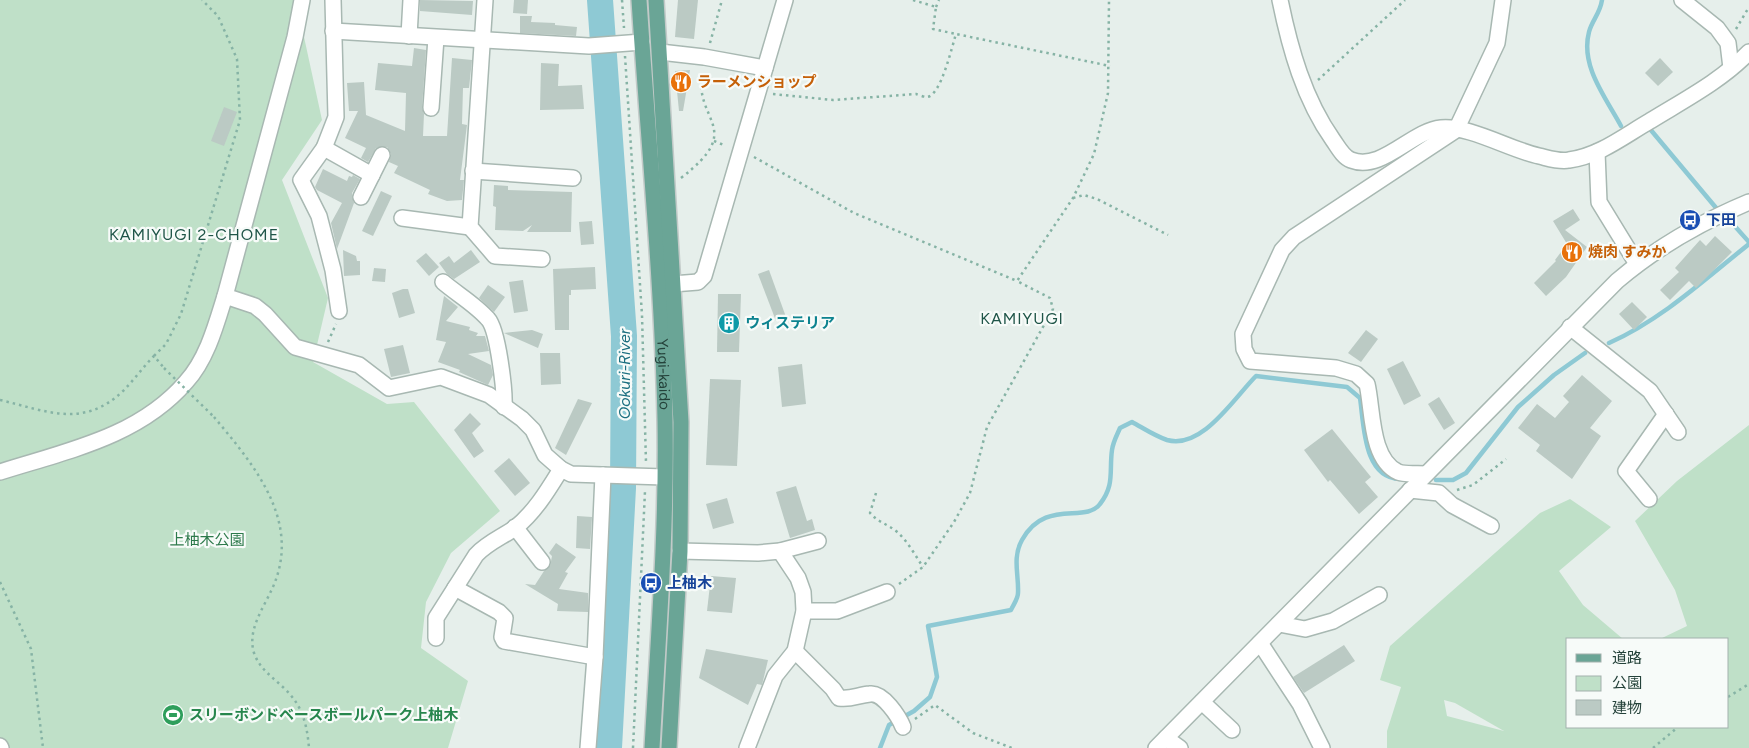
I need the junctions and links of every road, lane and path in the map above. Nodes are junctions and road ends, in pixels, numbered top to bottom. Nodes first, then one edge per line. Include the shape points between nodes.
1 (202, 0) edge
2 (302, 0) edge
3 (333, 0) edge
4 (411, 0) edge
5 (485, 0) edge
6 (622, 0) edge
7 (639, 0) edge
8 (656, 0) edge
9 (722, 0) edge
10 (785, 0) edge
11 (913, 0) edge
12 (938, 0) edge
13 (1110, 0) edge
14 (1280, 0) edge
15 (1405, 0) edge
16 (1503, 0) edge
17 (1682, 0) edge
18 (936, 7) junction
19 (1749, 7) edge
20 (333, 31) junction
21 (956, 34) junction
22 (409, 36) junction
23 (436, 38) junction
24 (482, 40) junction
25 (642, 42) junction
26 (1728, 43) junction
27 (622, 44) junction
28 (660, 52) junction
29 (1749, 52) edge
30 (704, 57) junction
31 (1110, 66) junction
32 (765, 68) junction
33 (1731, 68) junction
34 (1306, 91) junction
35 (768, 94) dead end
36 (431, 108) dead end
37 (1456, 130) junction
38 (741, 147) junction
39 (324, 148) junction
40 (1597, 152) junction
41 (382, 155) dead end
42 (473, 171) junction
43 (372, 175) junction
44 (574, 178) dead end
45 (679, 179) dead end
46 (361, 197) dead end
47 (1073, 198) junction
48 (1749, 202) edge
49 (402, 218) dead end
50 (470, 227) junction
51 (1168, 235) dead end
52 (542, 259) dead end
53 (1637, 264) junction
54 (1017, 281) junction
55 (443, 282) dead end
56 (666, 285) junction
57 (225, 296) junction
58 (339, 311) joint
59 (1570, 327) junction
60 (321, 354) junction
61 (154, 356) junction
62 (0, 400) edge
63 (504, 406) junction
64 (1666, 414) junction
65 (1678, 432) dead end
66 (1506, 459) dead end
67 (561, 469) junction
68 (0, 472) edge
69 (1425, 474) junction
70 (606, 475) junction
71 (644, 477) junction
72 (664, 477) junction
73 (1410, 490) junction
74 (876, 492) dead end
75 (1439, 493) junction
76 (1649, 499) dead end
77 (1490, 526) dead end
78 (515, 527) junction
79 (818, 541) dead end
80 (680, 551) junction
81 (780, 551) junction
82 (542, 562) dead end
83 (924, 567) junction
84 (0, 582) edge
85 (455, 588) junction
86 (887, 592) joint
87 (1380, 595) dead end
88 (804, 611) junction
89 (1279, 624) junction
90 (436, 638) dead end
91 (1260, 643) junction
92 (795, 651) junction
93 (595, 657) junction
94 (1749, 684) edge
95 (1729, 696) edge
96 (1202, 702) junction
97 (902, 727) joint
98 (1677, 728) edge
99 (1232, 730) dead end
100 (1161, 743) edge
101 (43, 748) edge
102 (309, 748) edge
103 (588, 748) edge
104 (633, 748) edge
105 (652, 748) edge
106 (669, 748) edge
107 (747, 748) edge
108 (1012, 748) edge
109 (1180, 748) edge
110 (1322, 748) edge
111 (1653, 748) edge

1 - 61 path via 218,16 237,59 240,120 181,314 166,344
2 - 57 street via 286,73
3 - 20 street
4 - 22 street
5 - 24 street
6 - 27 path
7 - 25 main road, Yugi-kaido
8 - 28 main road, Yugi-kaido
9 - 30 path
10 - 32 street
11 - 18 path
12 - 18 path
13 - 31 path
14 - 34 street
15 - 34 path
16 - 37 street via 1497,43
17 - 26 street via 1717,28
18 - 21 path via 933,29
19 - 26 path
20 - 22 street
20 - 39 street via 336,117
21 - 31 path
21 - 35 path via 940,83 927,97 916,94 833,100
22 - 23 street
23 - 24 street
23 - 36 street
24 - 27 street via 589,46
24 - 42 street
25 - 27 street
25 - 56 main road, Yugi-kaido
26 - 33 street
27 - 71 path via 642,315
28 - 30 street
28 - 56 main road, Yugi-kaido
29 - 33 street
30 - 32 street
30 - 45 path via 701,88 713,121 714,141 707,154
31 - 47 path via 1106,104 1094,154
32 - 38 street
33 - 40 street
34 - 37 street via 1328,133 1351,160 1380,159 1419,136 1441,128
37 - 40 street via 1555,160
37 - 69 street via 1294,238 1282,250 1243,334 1244,349 1250,361 1336,368 1356,374 1367,384 1375,441 1386,462 1399,472
38 - 54 path via 759,161 854,213
38 - 56 street via 704,276 698,282
39 - 43 street
39 - 58 street via 301,180 320,216
40 - 53 street via 1599,202
41 - 43 street
42 - 44 street
42 - 50 street
43 - 46 street
47 - 51 path via 1084,195 1097,198
47 - 54 path
48 - 53 street via 1686,231
49 - 50 street
50 - 52 street via 495,256
53 - 59 street
54 - 83 path via 1050,298 1054,309 987,427 970,493
55 - 63 street via 489,320 505,391
56 - 72 main road, Yugi-kaido
56 - 80 main road, Yugi-kaido via 681,422
57 - 60 street via 255,306 295,347
57 - 68 street via 212,336 194,371 156,412 109,437
58 - 60 path via 335,328
59 - 64 street via 1650,391
59 - 69 street
60 - 63 street via 359,365 389,388 441,377 488,395
61 - 62 path via 124,390 104,405 83,414 62,416
61 - 102 path, bridge via 214,417 261,477 274,505 280,528 281,556 273,587 253,632 254,652 261,668 298,705 307,724
63 - 67 street via 533,430 546,455
64 - 65 street
64 - 76 street via 1626,471
66 - 75 path via 1473,485
67 - 70 street via 571,474
67 - 78 street via 541,502
69 - 73 street
70 - 71 street
70 - 93 street
71 - 72 street
71 - 104 path
72 - 105 main road, Yugi-kaido via 663,558
73 - 75 street
73 - 89 street
74 - 83 path via 870,513 877,522 899,533
75 - 77 street via 1452,505
78 - 82 street
78 - 85 street via 480,551
79 - 81 street
80 - 81 street
80 - 106 main road, Yugi-kaido
81 - 88 street via 798,578
83 - 86 path
84 - 101 path via 31,649
85 - 90 street via 436,618
85 - 93 street via 505,618 504,641
86 - 88 street via 836,611
87 - 89 street via 1332,621 1305,629
88 - 92 street
89 - 91 street
91 - 96 street
91 - 110 street via 1300,704
92 - 97 street via 839,698 849,700 872,693 878,695 898,715
92 - 107 street via 775,676
93 - 103 street
94 - 95 path
96 - 99 street
96 - 100 street
97 - 108 path via 935,705 973,733
98 - 111 path
100 - 109 street

